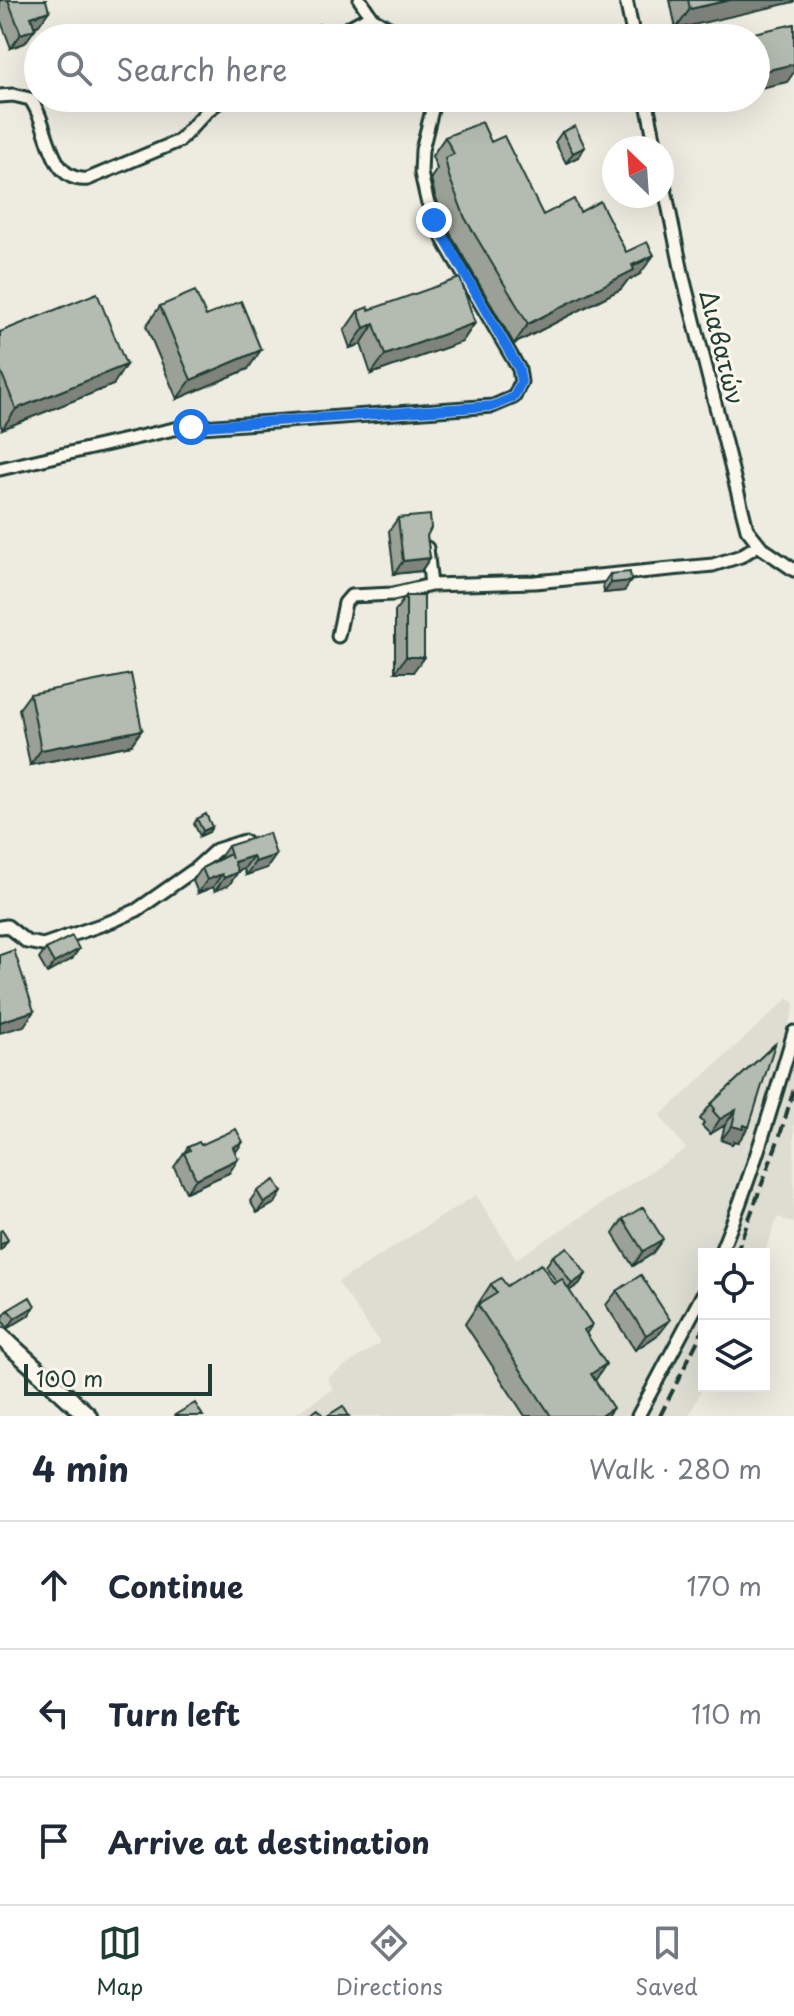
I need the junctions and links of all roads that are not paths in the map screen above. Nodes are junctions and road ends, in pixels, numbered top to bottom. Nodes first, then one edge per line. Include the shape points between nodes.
1 (360, 0) edge
2 (626, 0) edge
3 (370, 16) junction
4 (355, 24) edge
5 (383, 24) edge
6 (631, 24) edge
7 (0, 96) edge
8 (24, 98) edge
9 (39, 112) edge
10 (206, 112) edge
11 (432, 112) edge
12 (649, 112) edge
13 (654, 136) edge
14 (669, 208) edge
15 (0, 469) edge
16 (758, 545) junction
17 (427, 548) edge
18 (794, 570) edge
19 (431, 585) junction
20 (338, 636) dead end
21 (244, 841) edge
22 (0, 927) edge
23 (794, 1032) edge
24 (722, 1248) edge
25 (698, 1303) edge
26 (0, 1336) edge
27 (88, 1416) edge
28 (638, 1416) edge

1 - 3 street
2 - 6 street
3 - 4 street
3 - 5 street
7 - 8 street
9 - 10 street via 61,170 81,180 179,141
11 - 15 street via 422,150 427,200 444,241 519,369 521,382 514,397 493,406 174,429
12 - 13 street
14 - 16 street, Διαβατών via 747,529
16 - 18 street
16 - 19 street via 713,565 535,582
17 - 19 street
19 - 20 street via 347,598
21 - 22 street via 216,850 137,910 115,920 43,945
23 - 24 street
25 - 28 street
26 - 27 street

